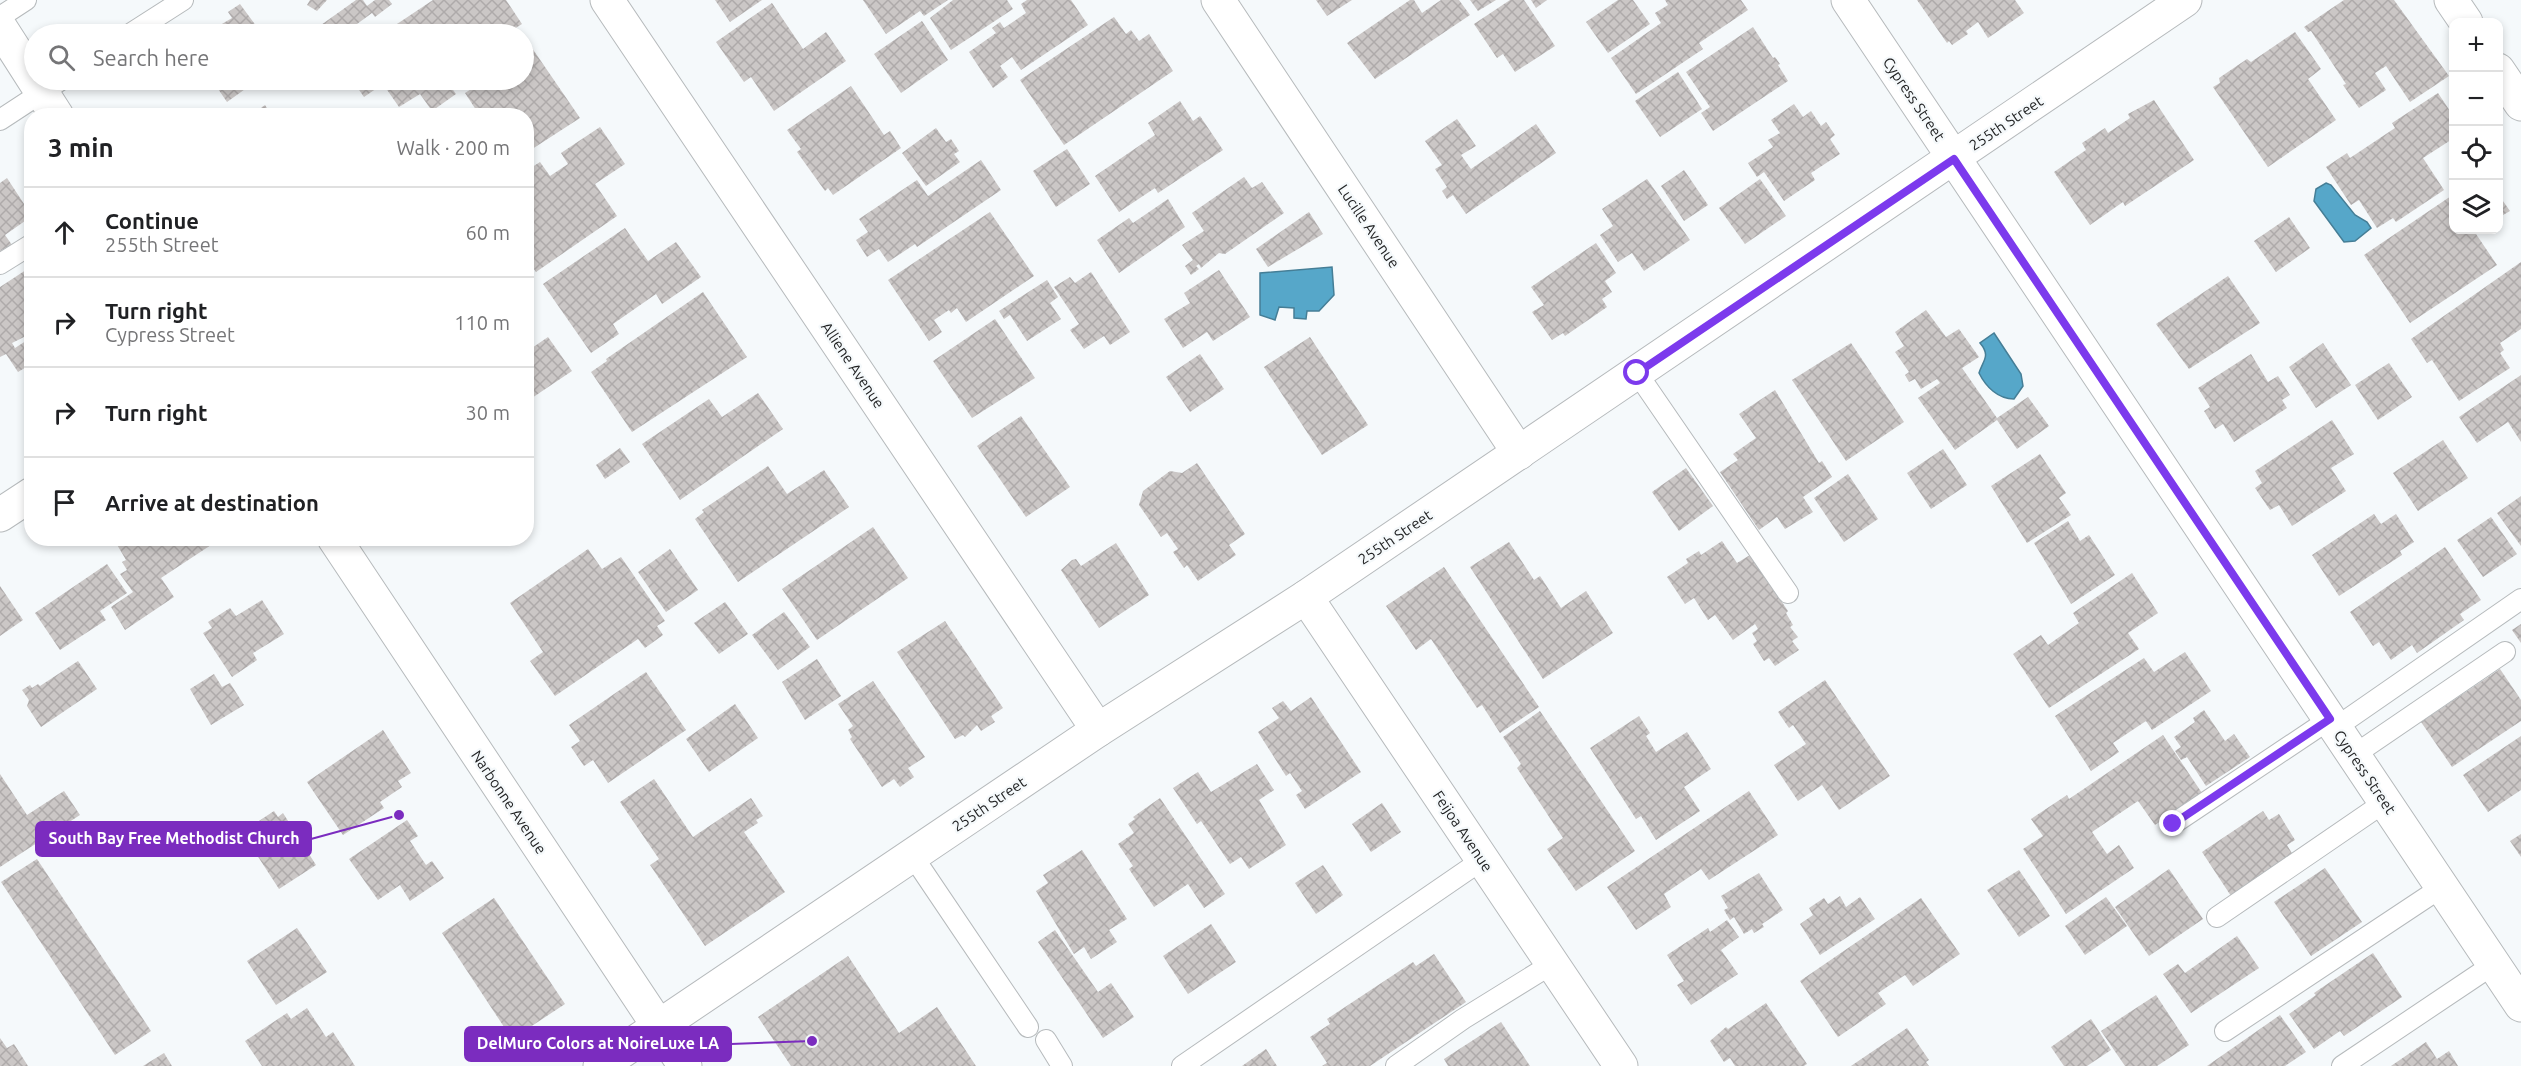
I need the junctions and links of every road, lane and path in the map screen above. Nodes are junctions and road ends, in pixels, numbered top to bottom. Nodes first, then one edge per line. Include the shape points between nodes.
1 (26, 0) edge
2 (183, 0) edge
3 (608, 0) edge
4 (1218, 0) edge
5 (1848, 0) edge
6 (2186, 0) edge
7 (2451, 0) edge
8 (0, 17) edge
9 (2463, 18) edge
10 (146, 24) edge
11 (0, 27) edge
12 (24, 58) edge
13 (2500, 72) edge
14 (53, 96) edge
15 (2521, 104) edge
16 (26, 108) edge
17 (24, 109) edge
18 (0, 120) edge
19 (1954, 159) junction
20 (24, 249) edge
21 (0, 264) edge
22 (1637, 373) junction
23 (1519, 453) junction
24 (24, 499) edge
25 (0, 515) edge
26 (339, 546) edge
27 (1788, 593) dead end
28 (1306, 597) junction
29 (2521, 599) edge
30 (2505, 652) dead end
31 (2332, 723) junction
32 (1098, 730) junction
33 (2354, 755) junction
34 (2385, 802) junction
35 (2173, 824) dead end
36 (912, 855) junction
37 (1482, 860) junction
38 (2442, 887) junction
39 (2217, 917) dead end
40 (1552, 964) junction
41 (2510, 979) edge
42 (658, 1026) junction
43 (1028, 1027) dead end
44 (2224, 1031) dead end
45 (1046, 1040) dead end
46 (600, 1066) edge
47 (685, 1066) edge
48 (1062, 1066) edge
49 (1182, 1066) edge
50 (1396, 1066) edge
51 (1621, 1066) edge
52 (2342, 1066) edge

1 - 8 lane
2 - 10 lane
3 - 32 street, Alliene Avenue
4 - 23 street, Lucille Avenue
5 - 19 street, Cypress Street
6 - 19 street, 255th Street
7 - 9 street
11 - 12 street
13 - 15 street
14 - 16 lane
17 - 18 lane
19 - 22 street, 255th Street
19 - 31 street, Cypress Street
20 - 21 lane
22 - 23 street, 255th Street
22 - 27 lane
23 - 28 street, 255th Street
24 - 25 street
26 - 42 street, Narbonne Avenue
28 - 32 street, 255th Street
28 - 37 street, Feijoa Avenue
29 - 31 lane
30 - 33 lane
31 - 33 street, Cypress Street
31 - 35 lane
32 - 36 street, 255th Street
33 - 34 street, Cypress Street
34 - 38 street, Cypress Street
34 - 39 lane
36 - 42 street, 255th Street
36 - 43 lane
37 - 40 street, Feijoa Avenue
37 - 49 lane
38 - 41 street, Cypress Street
38 - 44 lane
40 - 50 lane
40 - 51 street, Feijoa Avenue
41 - 52 lane
42 - 46 street, 255th Street
42 - 47 street, Narbonne Avenue
45 - 48 lane

